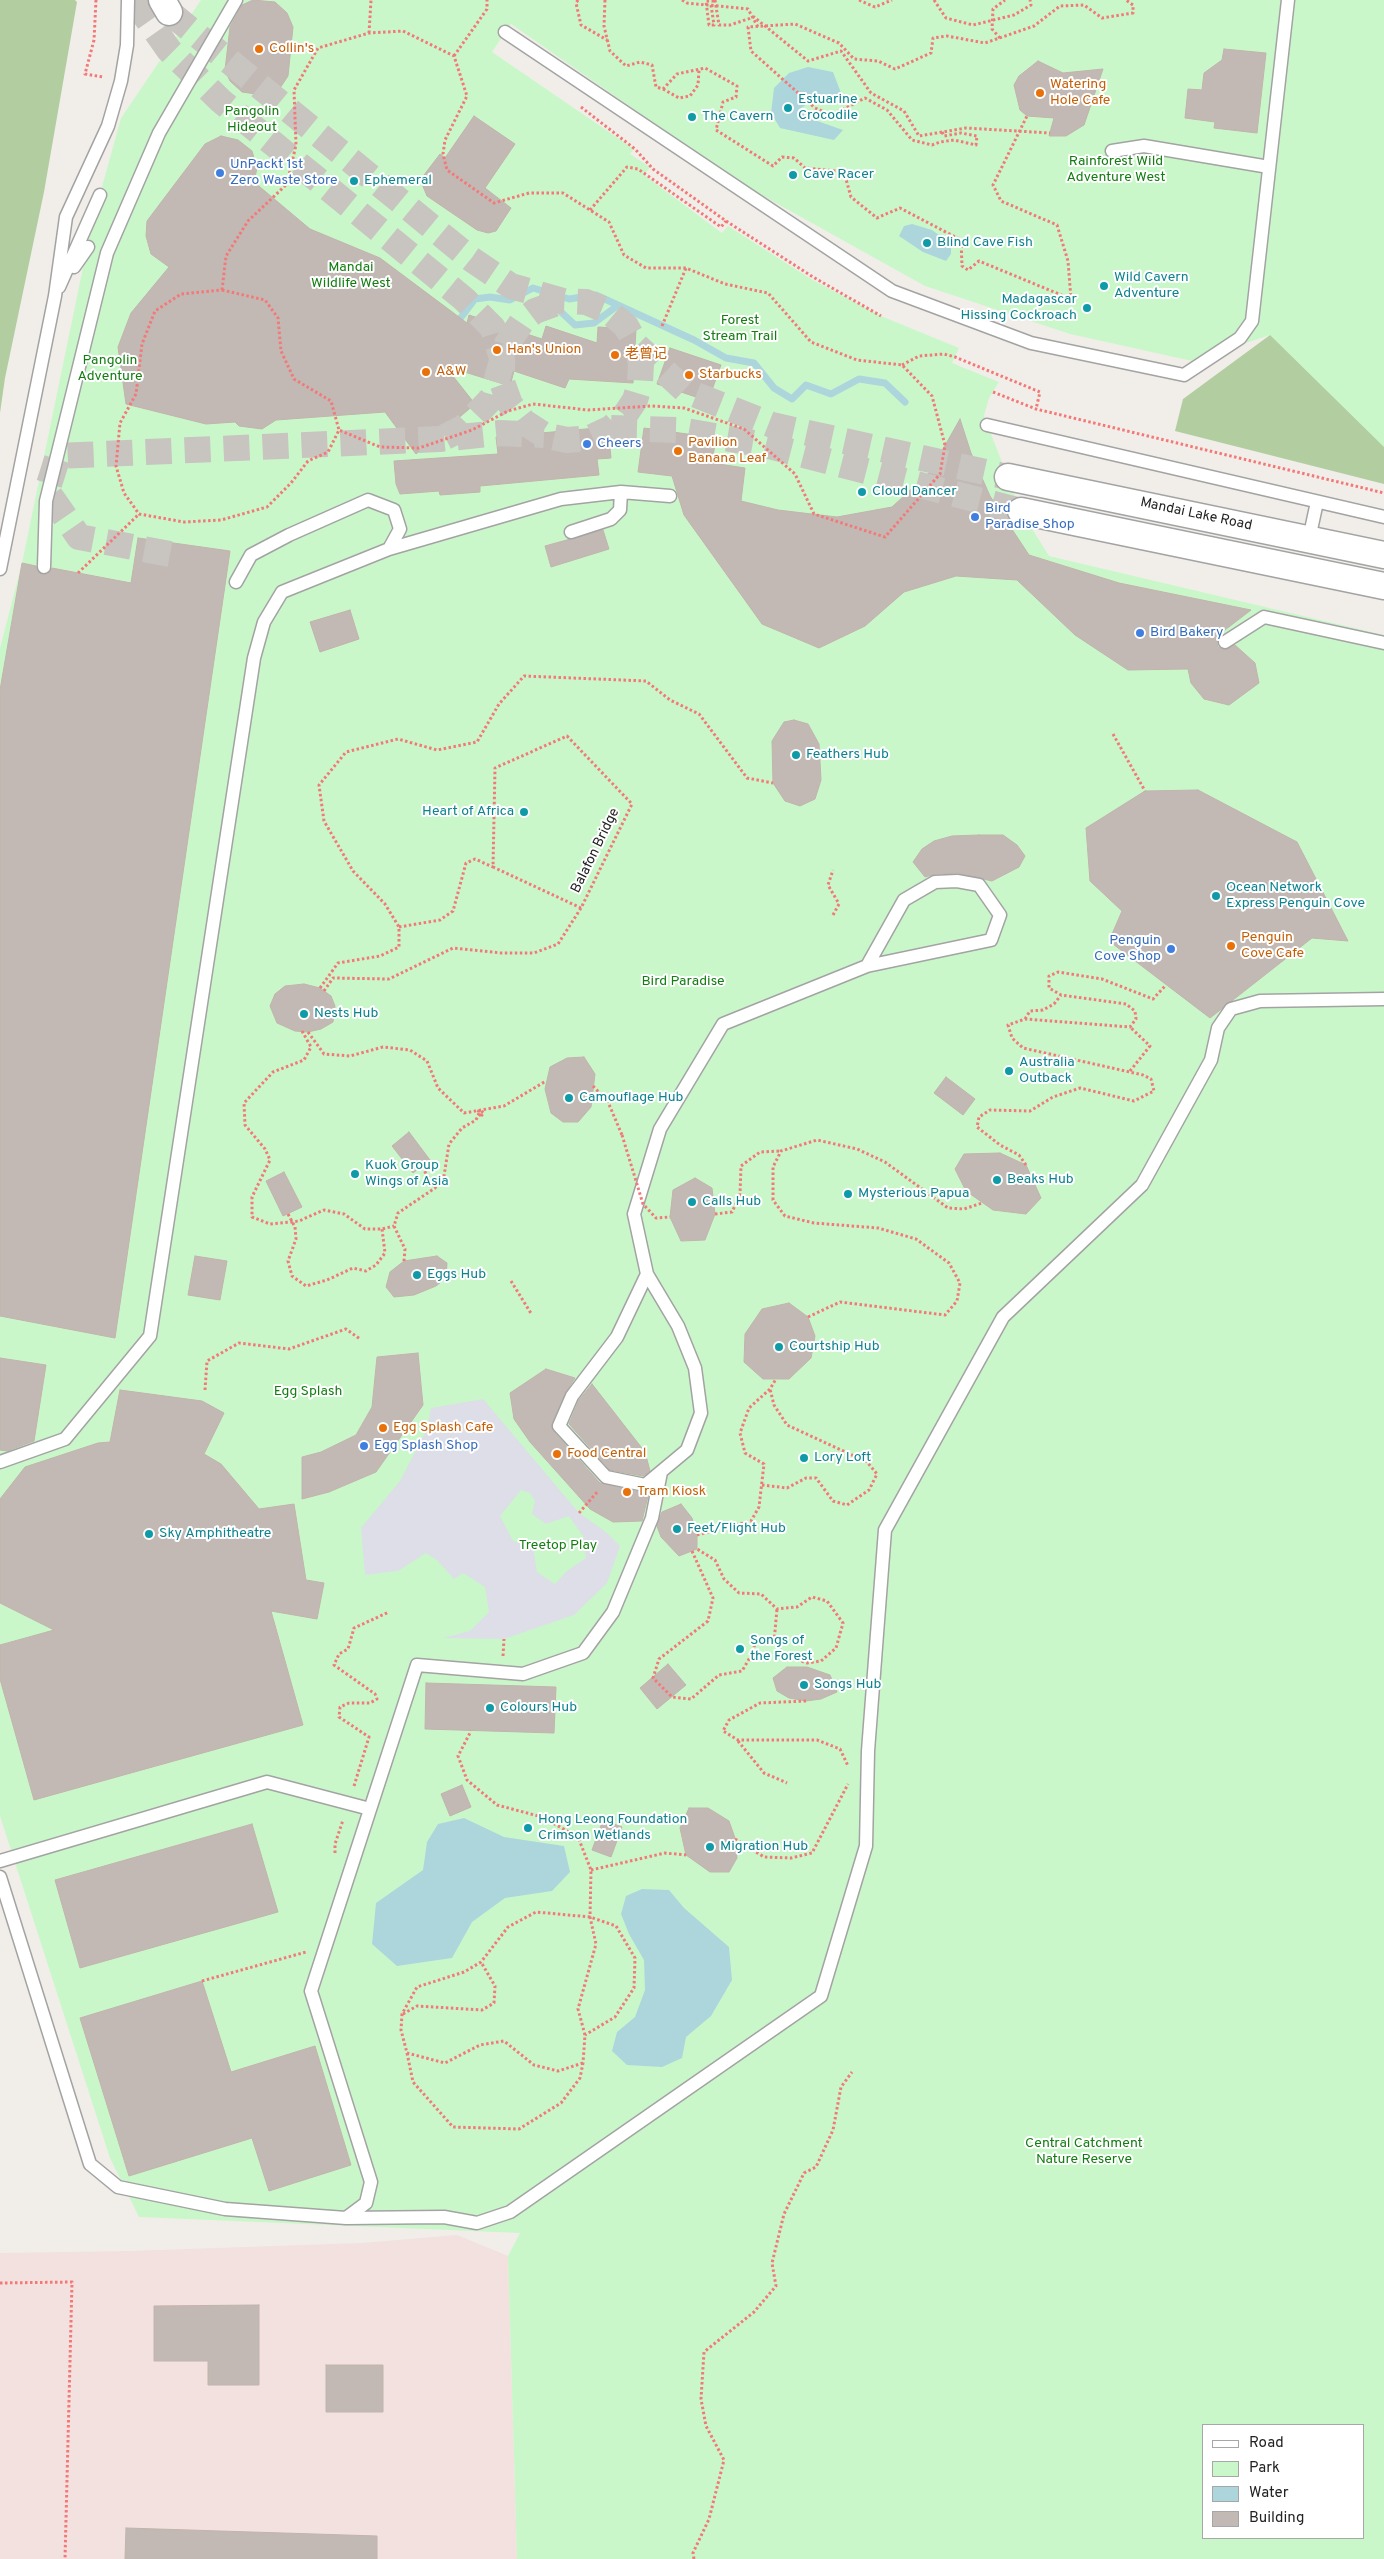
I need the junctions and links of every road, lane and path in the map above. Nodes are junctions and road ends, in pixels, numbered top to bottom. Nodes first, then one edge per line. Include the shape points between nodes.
1 (96, 0) edge
2 (128, 0) edge
3 (236, 0) edge
4 (371, 0) edge
5 (487, 0) edge
6 (578, 0) edge
7 (605, 0) edge
8 (682, 0) edge
9 (715, 0) edge
10 (858, 0) edge
11 (892, 0) edge
12 (934, 0) edge
13 (1005, 0) edge
14 (1030, 0) edge
15 (1126, 0) edge
16 (1288, 0) edge
17 (711, 5) junction
18 (758, 27) junction
19 (369, 32) junction
20 (505, 32) dead end
21 (1000, 38) junction
22 (607, 40) junction
23 (454, 56) junction
24 (699, 70) junction
25 (121, 81) junction
26 (663, 89) junction
27 (574, 102) dead end
28 (1027, 116) dead end
29 (1019, 131) junction
30 (942, 132) junction
31 (1050, 133) dead end
32 (1112, 151) dead end
33 (1269, 166) junction
34 (100, 195) dead end
35 (590, 210) junction
36 (726, 221) junction
37 (88, 247) dead end
38 (686, 268) junction
39 (222, 290) junction
40 (55, 296) junction
41 (881, 316) dead end
42 (662, 326) dead end
43 (902, 365) junction
44 (993, 392) dead end
45 (1036, 409) junction
46 (987, 425) dead end
47 (338, 430) junction
48 (1008, 477) tunnel mouth
49 (621, 492) junction
50 (1384, 493) edge
51 (670, 496) dead end
52 (1317, 502) junction
53 (1021, 511) tunnel mouth
54 (139, 514) junction
55 (1384, 517) edge
56 (571, 532) dead end
57 (1309, 539) junction
58 (389, 549) junction
59 (1384, 555) edge
60 (44, 567) dead end
61 (0, 569) edge
62 (78, 573) dead end
63 (236, 582) dead end
64 (1384, 586) edge
65 (1226, 642) dead end
66 (1384, 643) edge
67 (1113, 734) dead end
68 (772, 783) dead end
69 (1145, 791) dead end
70 (493, 867) junction
71 (834, 870) dead end
72 (581, 908) junction
73 (833, 915) dead end
74 (399, 927) junction
75 (867, 966) junction
76 (1166, 984) dead end
77 (320, 988) dead end
78 (324, 991) dead end
79 (1061, 995) junction
80 (1384, 999) edge
81 (1025, 1018) junction
82 (1130, 1027) junction
83 (302, 1031) dead end
84 (308, 1032) dead end
85 (1130, 1071) junction
86 (546, 1081) dead end
87 (593, 1086) dead end
88 (480, 1111) junction
89 (781, 1151) junction
90 (1026, 1165) dead end
91 (422, 1167) dead end
92 (435, 1188) junction
93 (982, 1202) dead end
94 (288, 1214) dead end
95 (715, 1214) dead end
96 (670, 1217) dead end
97 (292, 1222) junction
98 (394, 1226) junction
99 (382, 1230) junction
100 (404, 1261) dead end
101 (647, 1274) junction
102 (512, 1282) dead end
103 (532, 1315) dead end
104 (808, 1317) dead end
105 (360, 1339) dead end
106 (776, 1379) dead end
107 (770, 1389) junction
108 (205, 1390) dead end
109 (0, 1462) edge
110 (661, 1472) junction
111 (606, 1477) junction
112 (762, 1485) junction
113 (579, 1514) dead end
114 (697, 1535) dead end
115 (697, 1549) dead end
116 (692, 1551) dead end
117 (777, 1609) junction
118 (774, 1642) junction
119 (806, 1701) dead end
120 (471, 1731) dead end
121 (738, 1740) junction
122 (853, 1775) dead end
123 (787, 1783) dead end
124 (848, 1784) dead end
125 (370, 1809) junction
126 (735, 1838) dead end
127 (686, 1854) dead end
128 (0, 1861) edge
129 (591, 1870) junction
130 (0, 1878) edge
131 (590, 1917) junction
132 (481, 1962) junction
133 (402, 2014) junction
134 (585, 2035) junction
135 (407, 2053) junction
136 (583, 2063) junction
137 (852, 2072) dead end
138 (346, 2218) junction
139 (0, 2283) edge
140 (65, 2559) edge
141 (694, 2559) edge

1 - 25 path via 94,40 85,74
2 - 25 lane via 127,45
3 - 60 lane via 159,133 107,253 46,501
4 - 19 path
5 - 23 path via 487,10
6 - 22 path via 581,25
7 - 22 path
8 - 17 path
9 - 17 path via 706,1 709,25 714,25
9 - 30 path, bridge via 719,25 754,17 808,62 841,50 871,94 904,111 919,136
10 - 11 path via 875,7
12 - 14 path, bridge via 946,18 973,25 1014,15 1031,5
13 - 21 path via 993,9 992,29
15 - 21 path via 1134,5 1133,13 1102,18 1084,5 1060,6 1034,26
16 - 33 lane
17 - 18 path via 748,10
18 - 21 path via 795,24 839,43 854,60 878,61 895,69 931,53 933,38 947,36 985,44
18 - 30 path via 748,27 750,50 815,108 832,115 864,98 887,110 912,140 932,145 954,140 976,145 977,136 961,133 944,136
19 - 23 path via 403,31
19 - 39 path via 318,48 294,90 296,146 287,184 248,221 226,256
20 - 33 lane via 892,291 1031,343 1184,375 1240,338 1252,321
22 - 26 path via 610,51 626,66 640,62 652,65 656,87
23 - 35 path via 467,96 445,140 447,170 494,203 529,194 563,194
24 - 26 path via 677,74
24 - 26 path via 698,85 690,96 679,98
24 - 29 path via 705,68 737,86 738,95 723,102 716,130 773,166 782,157 794,158 805,168 844,172 851,197 877,218 900,208 961,240 962,266 968,270 979,261 1071,299 1068,262 1057,225 1001,200 993,184
25 - 40 lane via 108,126 66,217
27 - 36 path via 635,149 653,169
28 - 29 path
29 - 30 path, bridge via 966,128
29 - 31 path, bridge
32 - 33 lane via 1144,146
34 - 40 lane
35 - 36 path via 627,167 638,169 722,228
35 - 38 path via 609,222 624,255 646,268
36 - 41 path
37 - 40 lane
38 - 42 path
38 - 43 path via 725,284 768,293 811,342 858,360
39 - 47 path via 265,300 278,318 282,351 294,379 331,401
39 - 54 path via 181,294 155,311 142,344 136,394 120,423 116,466 124,493
40 - 61 lane
43 - 45 path via 919,356 944,354 955,357 1040,392
43 - 47 path via 932,396 945,446 940,474 885,537 814,514 795,474 744,429 684,408 652,406 588,410 533,404 419,448 380,447
44 - 45 path
45 - 50 path
46 - 52 lane
47 - 54 path via 328,452 308,461 267,507 221,520 184,522
48 - 57 street, Mandai Lake Road
49 - 51 lane
49 - 56 lane via 620,510 611,519
49 - 58 lane via 561,499
52 - 55 lane
52 - 57 lane
53 - 64 street
54 - 62 path
57 - 59 street, Mandai Lake Road
58 - 63 lane via 400,529 394,510 368,500 251,555
58 - 109 lane via 282,592 264,622 254,658 150,1336 65,1439
65 - 66 lane via 1264,616
67 - 69 path
68 - 74 path via 747,778 699,714 670,700 646,681 524,676 499,704 477,742 437,750 398,739 346,752 319,785 324,821 354,871 385,904
70 - 72 path
70 - 72 path, Balafon Bridge via 495,768 567,736 632,804
70 - 74 path via 475,859 466,864 452,911 440,920
71 - 73 path via 828,885 839,904
72 - 78 path, Balafon Bridge via 558,944 534,953 453,948 389,979 333,978
74 - 77 path via 399,947 380,956 338,963
75 - 75 lane via 904,900 934,882 957,881 979,885 1000,915 991,940
75 - 101 lane via 723,1024 660,1129 645,1176 634,1214
76 - 79 path via 1153,999 1102,979 1058,972 1049,976 1049,988
79 - 81 path via 1054,1004 1043,1010 1030,1011
79 - 82 path via 1126,1004 1135,1011 1136,1018
80 - 138 lane via 1260,1001 1231,1009 1218,1028 1211,1060 1142,1184 1003,1317 885,1530 868,1751 866,1846 821,1996 510,2212 476,2223 444,2217
81 - 82 path
81 - 85 path via 1008,1025 1012,1038 1023,1048
82 - 85 path via 1150,1046
83 - 97 path via 311,1047 304,1060 273,1072 244,1103 244,1125 265,1149 270,1160 252,1198 252,1217 270,1224
84 - 88 path via 324,1054 350,1056 383,1048 410,1050 427,1061 438,1088 464,1114
85 - 90 path via 1151,1079 1154,1091 1134,1101 1080,1088 1053,1097 1030,1111 990,1110 979,1117 977,1127 1000,1145 1020,1155
86 - 88 path via 504,1106
87 - 96 path, bridge via 608,1102 622,1135 643,1204 656,1218
88 - 92 path via 476,1120 462,1128 449,1144 444,1176
89 - 93 path via 817,1140 857,1149 885,1162 948,1208 964,1209
89 - 95 path via 760,1152 742,1166 740,1195 732,1212
89 - 104 path via 773,1167 773,1200 785,1216 814,1223 878,1228 916,1239 949,1263 960,1283 957,1301 945,1315 840,1302
91 - 92 path
92 - 98 path via 398,1213
94 - 97 path
97 - 99 path via 324,1210 344,1214 365,1229
97 - 99 path via 296,1239 288,1261 292,1276 306,1286 353,1268 366,1270 376,1265 385,1253
98 - 99 path
98 - 100 path via 405,1249
101 - 110 lane via 678,1326 695,1368 701,1413 687,1450
101 - 111 lane via 617,1337 572,1396 560,1426
102 - 103 path
105 - 108 path via 346,1330 289,1349 239,1343 207,1361
106 - 107 path
107 - 112 path via 749,1408 740,1433 745,1452 764,1464
107 - 112 path via 774,1405 787,1425 867,1462 877,1474 869,1490 847,1505 834,1501 816,1478 806,1478 788,1488
110 - 111 lane via 645,1485
110 - 125 lane via 652,1518 613,1612 583,1652 523,1674 417,1665
111 - 113 path via 597,1494
112 - 114 path via 759,1507 750,1521
115 - 117 path via 715,1560 724,1579 739,1593 761,1594
116 - 118 path via 713,1598 708,1621 658,1659 653,1678 672,1697 691,1699 719,1675 742,1671 755,1644 762,1638
117 - 118 path
117 - 118 path via 796,1607 812,1597 827,1601 842,1623 836,1648 820,1661 807,1665 786,1656
119 - 121 path via 760,1702 729,1720 723,1732
120 - 129 path via 458,1756 467,1780 496,1805 542,1817 578,1836
121 - 122 path via 817,1740 840,1749
121 - 123 path via 764,1773
124 - 126 path via 812,1853 791,1858 764,1857
125 - 128 lane via 267,1782
125 - 138 lane via 311,1991 371,2182 366,2203
127 - 129 path via 665,1853
129 - 131 path
130 - 138 lane via 90,2164 118,2187 225,2209
131 - 132 path via 536,1912 508,1927
131 - 134 path via 596,1944 578,2009
131 - 134 path via 616,1926 635,1958 634,1988 615,2017
132 - 133 path via 464,1972 417,1986
132 - 133 path via 495,1986 494,2003 482,2010 417,2006
133 - 135 path via 401,2030
134 - 136 path
135 - 136 path via 446,2063 480,2045 504,2041 534,2065 558,2071
135 - 136 path via 413,2082 453,2127 519,2129 561,2103 580,2078
137 - 141 path via 841,2087 833,2130 816,2167 804,2173 784,2214 772,2263 776,2286 754,2312 704,2352 701,2400 706,2426 724,2460 709,2519 693,2553
139 - 140 path via 72,2282

